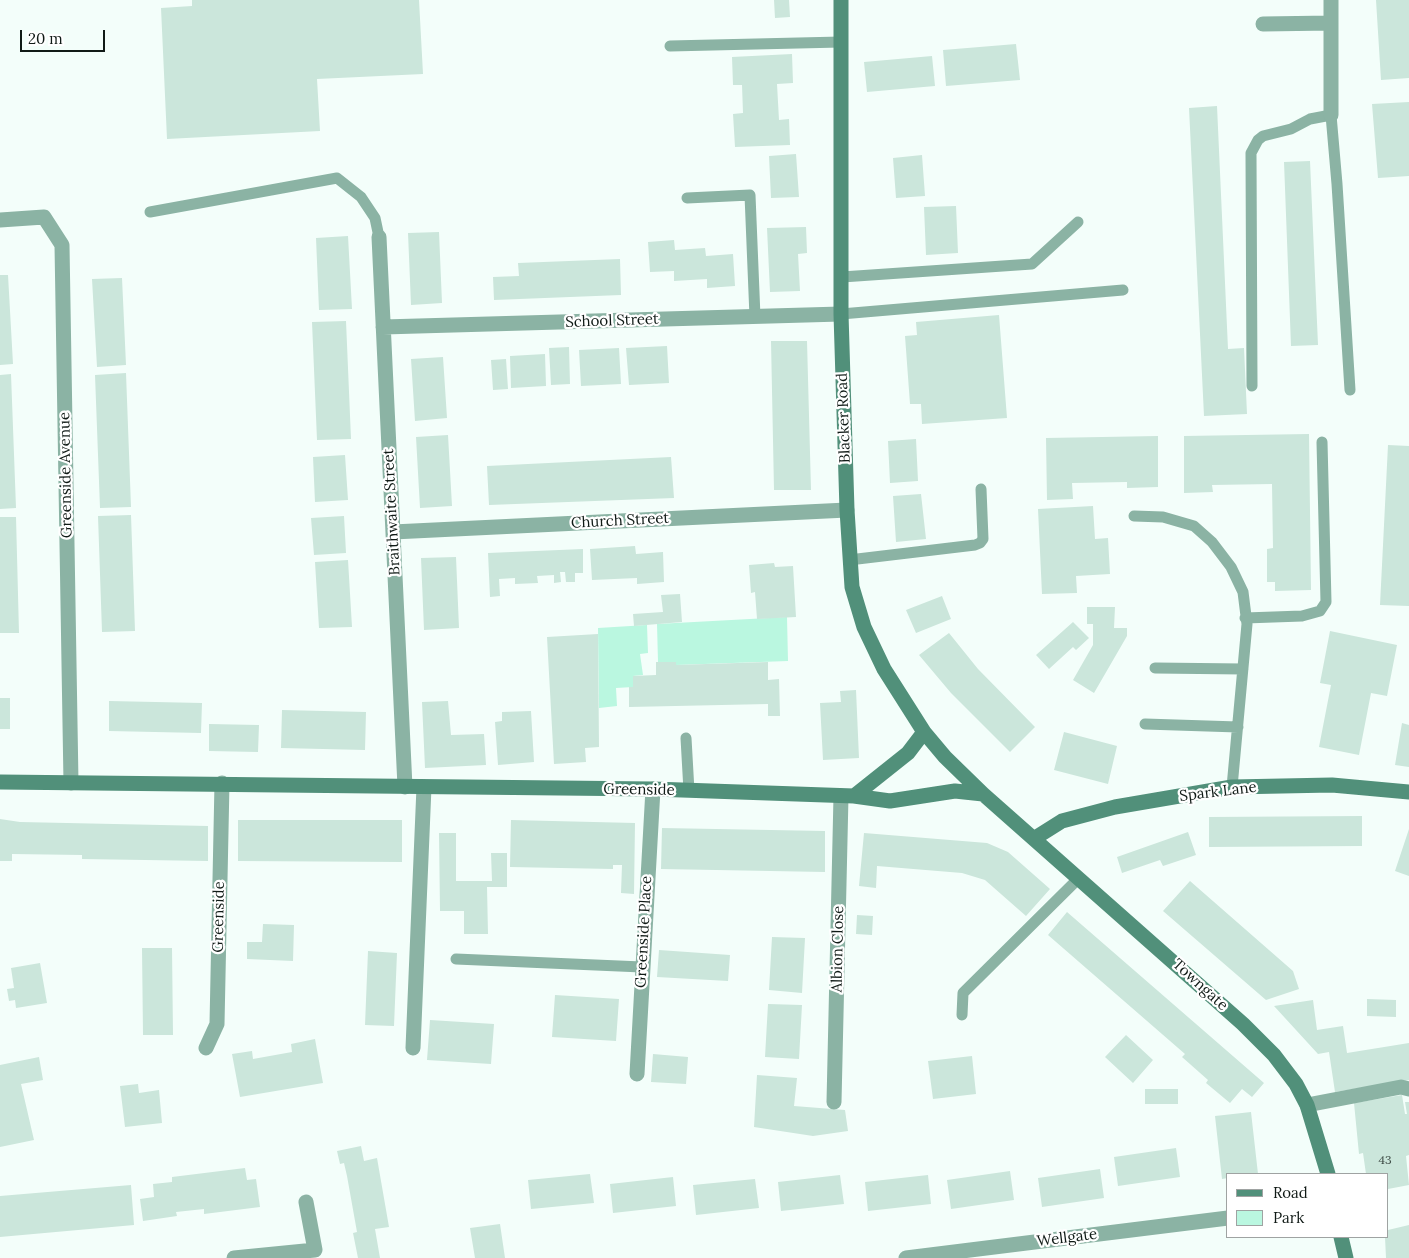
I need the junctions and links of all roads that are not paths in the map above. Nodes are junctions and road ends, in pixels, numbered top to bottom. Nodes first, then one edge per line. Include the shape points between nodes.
1 (841, 0) edge
2 (1331, 0) edge
3 (1263, 24) dead end
4 (1331, 24) junction
5 (841, 42) junction
6 (670, 46) dead end
7 (1331, 114) junction
8 (687, 198) dead end
9 (150, 212) dead end
10 (0, 220) edge
11 (1078, 222) dead end
12 (379, 237) joint
13 (842, 277) junction
14 (1123, 290) dead end
15 (841, 314) junction
16 (755, 317) junction
17 (383, 327) junction
18 (1252, 386) dead end
19 (1350, 390) dead end
20 (1322, 442) dead end
21 (981, 490) dead end
22 (846, 510) junction
23 (1134, 516) dead end
24 (393, 532) junction
25 (849, 560) junction
26 (1246, 618) junction
27 (1155, 668) dead end
28 (1243, 668) junction
29 (1145, 724) dead end
30 (1238, 727) junction
31 (924, 732) junction
32 (686, 738) dead end
33 (0, 782) edge
34 (71, 783) junction
35 (222, 783) junction
36 (405, 787) junction
37 (424, 787) junction
38 (1232, 787) junction
39 (653, 789) junction
40 (689, 791) junction
41 (1409, 792) edge
42 (983, 794) junction
43 (848, 796) junction
44 (1034, 838) junction
45 (1079, 878) junction
46 (456, 959) dead end
47 (642, 967) junction
48 (962, 1014) dead end
49 (206, 1048) dead end
50 (412, 1048) dead end
51 (637, 1074) dead end
52 (1409, 1089) edge
53 (834, 1102) dead end
54 (1307, 1105) junction
55 (1328, 1173) edge
56 (306, 1202) dead end
57 (1226, 1218) edge
58 (1341, 1238) edge
59 (944, 1256) edge
60 (234, 1258) edge
61 (906, 1258) edge
62 (1346, 1258) edge

1 - 5 main road, Blacker Road
2 - 4 street
3 - 4 street
4 - 7 street
5 - 6 lane
5 - 13 main road, Blacker Road
7 - 18 lane via 1263,136 1251,153
7 - 19 lane
8 - 16 lane via 750,195
9 - 12 lane via 337,178 361,197 375,218
10 - 34 street, Greenside Avenue via 44,217 62,245
11 - 13 lane via 1032,264
12 - 17 street, Braithwaite Street
13 - 15 main road, Blacker Road
14 - 15 lane
15 - 16 street, School Street
15 - 22 main road, Blacker Road
16 - 17 street, School Street
17 - 24 street, Braithwaite Street
20 - 26 lane via 1326,602 1320,611 1302,616
21 - 25 lane via 983,539 980,543
22 - 24 street, Church Street
22 - 25 main road, Blacker Road
23 - 26 lane via 1163,517 1194,526 1212,542 1231,567 1243,592
24 - 36 street, Braithwaite Street
25 - 31 main road, Blacker Road via 852,587 864,627 884,669
26 - 28 lane
27 - 28 lane
28 - 30 lane
29 - 30 lane
30 - 38 lane
31 - 42 main road, Blacker Road
31 - 43 main road via 908,753
32 - 40 lane
33 - 34 main road, Greenside
34 - 35 main road, Greenside
35 - 36 main road, Greenside
35 - 49 street, Greenside via 217,1024
36 - 37 main road, Greenside
37 - 39 main road, Greenside
37 - 50 street
38 - 41 main road, Spark Lane via 1332,785
38 - 44 main road, Spark Lane via 1115,806 1062,821
39 - 40 main road, Greenside
39 - 47 street, Greenside Place
40 - 43 main road, Greenside
42 - 43 main road, Greenside via 955,790 890,801
42 - 44 main road, Towngate
43 - 53 street, Albion Close
44 - 45 main road, Towngate
45 - 48 lane via 963,992
45 - 54 main road, Towngate via 1243,1024 1274,1055
46 - 47 lane
47 - 51 street, Greenside Place
52 - 54 street
54 - 55 main road, Towngate
56 - 60 street via 315,1250
57 - 59 street, Wellgate
58 - 62 main road
59 - 61 street, Wellgate

